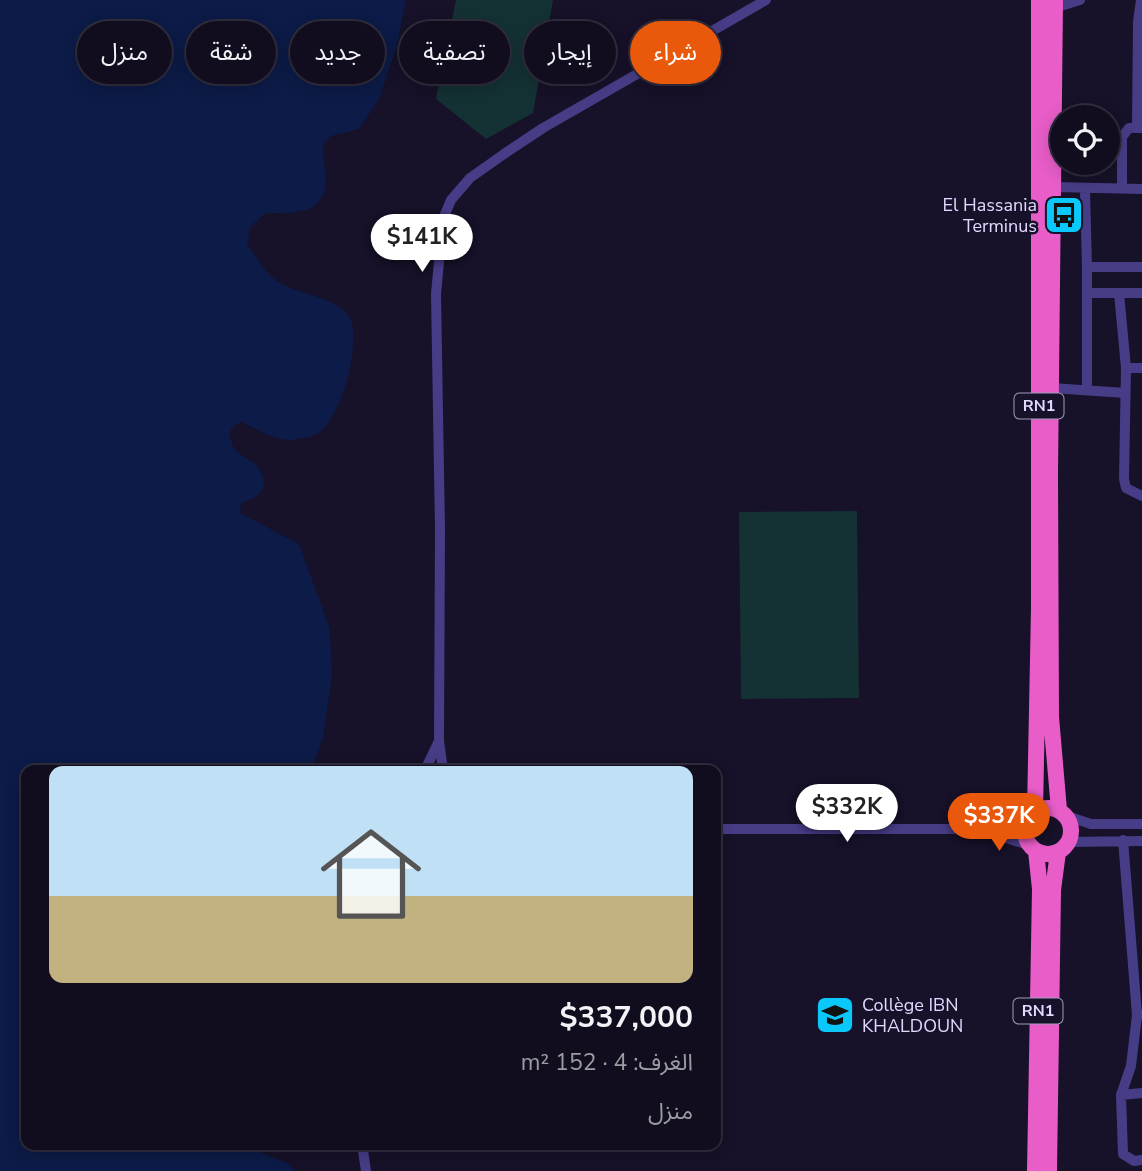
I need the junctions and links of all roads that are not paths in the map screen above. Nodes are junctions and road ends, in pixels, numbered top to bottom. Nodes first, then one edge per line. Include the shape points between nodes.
1 (766, 0) edge
2 (1039, 0) edge
3 (1080, 0) edge
4 (1141, 0) edge
5 (1055, 4) edge
6 (1140, 22) edge
7 (1140, 127) edge
8 (1054, 187) junction
9 (1122, 189) junction
10 (1142, 189) edge
11 (1084, 190) junction
12 (1087, 267) junction
13 (1142, 267) edge
14 (1087, 293) junction
15 (1119, 293) junction
16 (1142, 293) edge
17 (1126, 368) junction
18 (1142, 368) edge
19 (1052, 388) junction
20 (1087, 390) junction
21 (1125, 393) junction
22 (1142, 496) edge
23 (439, 741) junction
24 (427, 765) edge
25 (442, 765) edge
26 (1063, 813) junction
27 (1031, 814) junction
28 (1142, 824) edge
29 (721, 829) edge
30 (979, 830) junction
31 (1123, 840) junction
32 (1142, 841) edge
33 (1063, 847) junction
34 (1032, 848) junction
35 (1140, 1015) edge
36 (1142, 1093) edge
37 (1122, 1095) junction
38 (363, 1150) edge
39 (1142, 1160) edge
40 (366, 1171) edge
41 (1035, 1171) edge
42 (1049, 1171) edge

1 - 23 street via 543,128 470,178 447,209 436,293
2 - 27 highway, RN1 via 1039,608
3 - 5 street
4 - 6 street
5 - 8 highway, RN1
6 - 7 street
7 - 9 street via 1129,128 1122,138
8 - 11 street
8 - 19 highway, RN1
9 - 10 street
9 - 11 street
11 - 12 street
12 - 13 street
12 - 14 street
14 - 15 street
14 - 20 street
15 - 16 street
15 - 17 street
17 - 18 street
17 - 21 street
19 - 20 street
19 - 26 highway, RN1 via 1051,717
20 - 21 street
21 - 22 street via 1124,479 1126,488
23 - 24 street
23 - 25 street
26 - 27 highway via 1042,808
26 - 28 street via 1091,824
26 - 33 highway, RN1 via 1071,826
27 - 30 street
27 - 34 highway, RN1 via 1024,827
29 - 30 street
30 - 34 street
31 - 32 street
31 - 33 street
31 - 35 street
33 - 34 highway via 1043,854
33 - 42 highway, RN1 via 1053,890
34 - 41 highway, RN1 via 1040,902
35 - 37 street
36 - 37 street
37 - 39 street via 1123,1154
38 - 40 street

